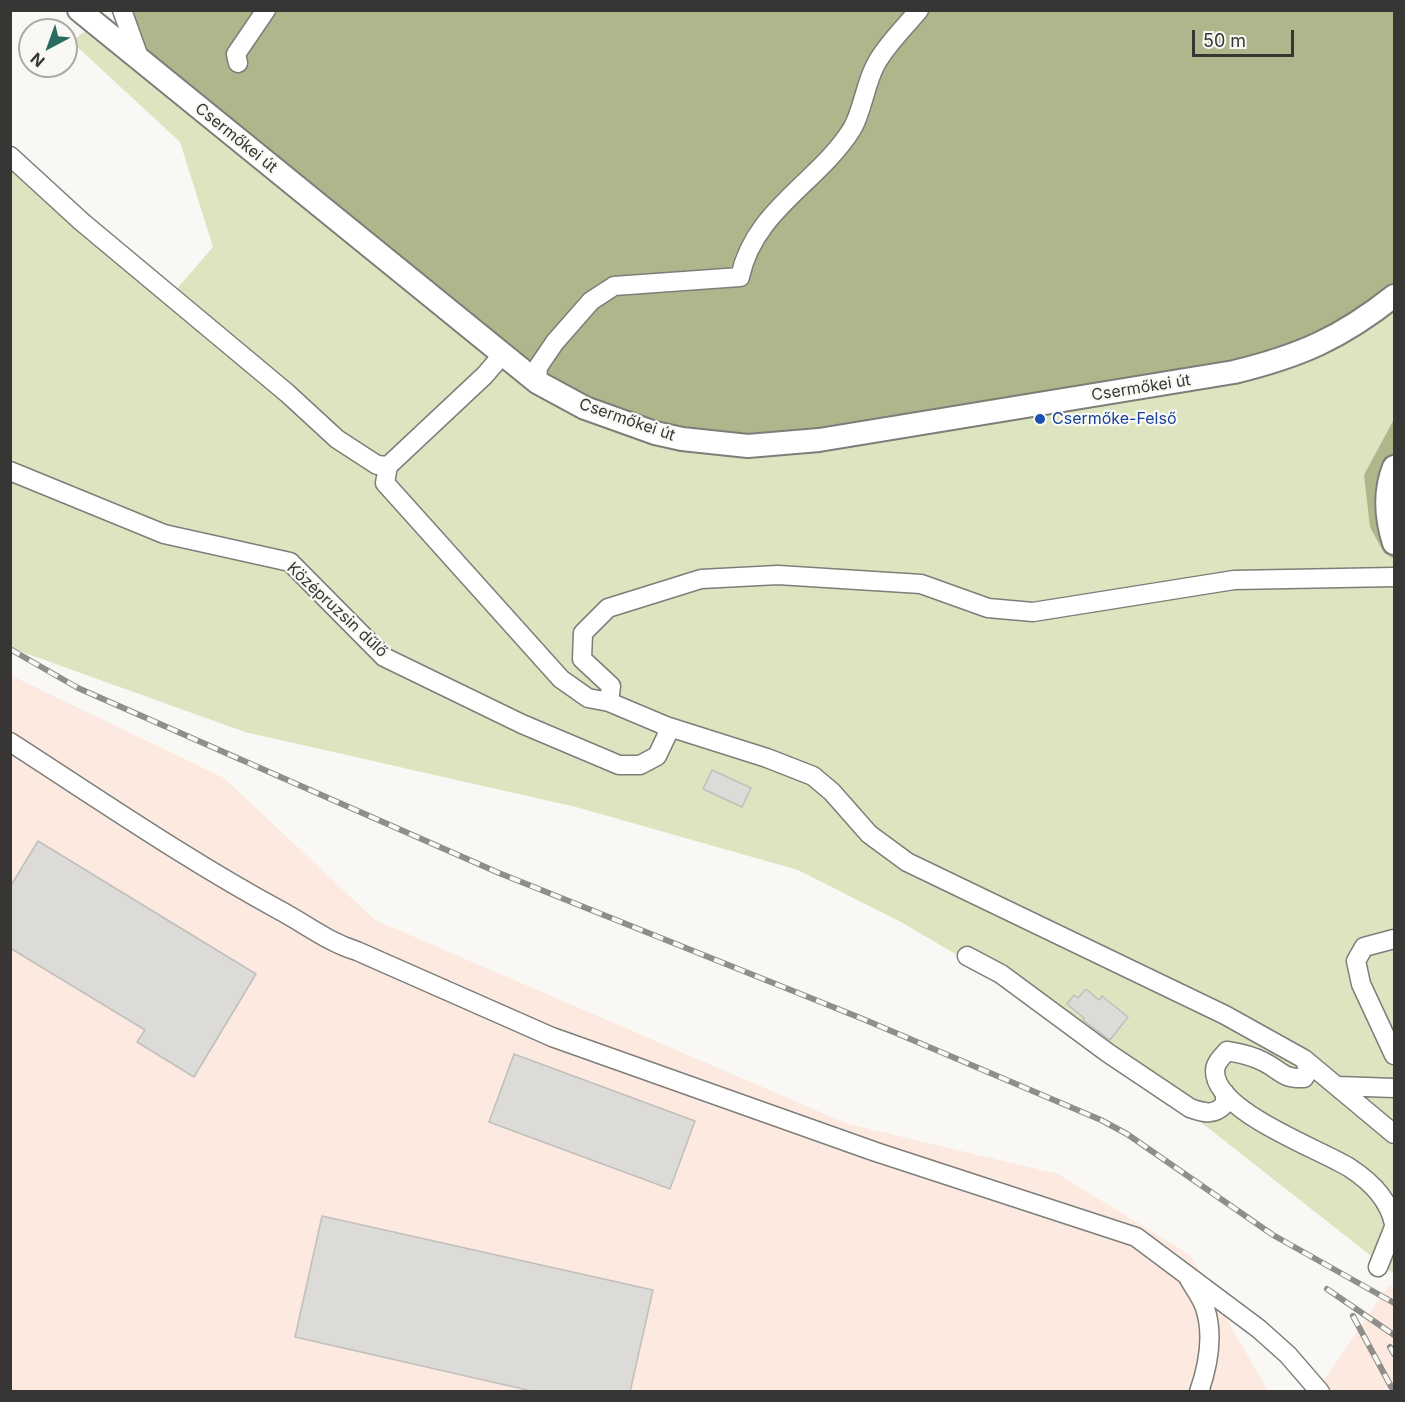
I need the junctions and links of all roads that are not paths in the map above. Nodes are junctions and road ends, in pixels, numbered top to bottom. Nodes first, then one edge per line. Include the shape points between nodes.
1 (79, 10) edge
2 (122, 10) edge
3 (266, 10) edge
4 (919, 10) edge
5 (140, 60) junction
6 (238, 63) dead end
7 (10, 156) edge
8 (1395, 296) edge
9 (502, 355) junction
10 (537, 382) junction
11 (388, 466) junction
12 (1395, 467) edge
13 (10, 471) edge
14 (1395, 543) edge
15 (1395, 577) edge
16 (609, 702) junction
17 (666, 726) junction
18 (10, 742) edge
19 (1395, 939) edge
20 (967, 956) dead end
21 (1395, 1055) edge
22 (1304, 1059) junction
23 (1338, 1086) junction
24 (1395, 1088) edge
25 (1225, 1093) junction
26 (1395, 1134) edge
27 (1395, 1225) edge
28 (1378, 1267) dead end
29 (1184, 1272) junction
30 (1198, 1392) edge
31 (1320, 1392) edge

1 - 5 main road, Csermőkei út
2 - 5 street
3 - 6 street via 236,54
4 - 10 street via 876,63 852,128 811,178 780,204 744,257 740,277 614,286 591,301 555,342 538,367
5 - 9 main road, Csermőkei út
7 - 11 street via 337,439 377,465
8 - 10 main road, Csermőkei út via 1344,333 1295,356 1244,370 778,445 713,444 655,433 585,408
9 - 10 main road, Csermőkei út
9 - 11 street
11 - 16 street via 385,483 544,663 588,698
12 - 14 main road via 1387,501
13 - 17 street, Középruzsin dűlő via 164,534 290,562 384,657 522,724 619,765 640,765 657,756 667,735
15 - 16 street via 1234,580 1033,612 988,608 921,584 778,575 701,579 608,608 583,633 582,659 610,686
16 - 17 street
17 - 22 street via 813,776 869,834 907,862 1225,1015
18 - 29 street via 215,875 334,944 552,1037 712,1096 1136,1237
19 - 21 street via 1364,946 1356,960 1361,984
20 - 25 street via 1001,974 1190,1108 1205,1114 1219,1111 1225,1104
22 - 23 street
22 - 25 street via 1309,1070 1304,1078 1294,1078 1285,1077 1251,1056 1227,1051 1215,1073
23 - 24 street
23 - 26 street
25 - 27 street via 1240,1109 1350,1168 1373,1186 1391,1209
27 - 28 street
29 - 30 street via 1205,1307 1209,1332 1207,1362
29 - 31 street via 1259,1329

